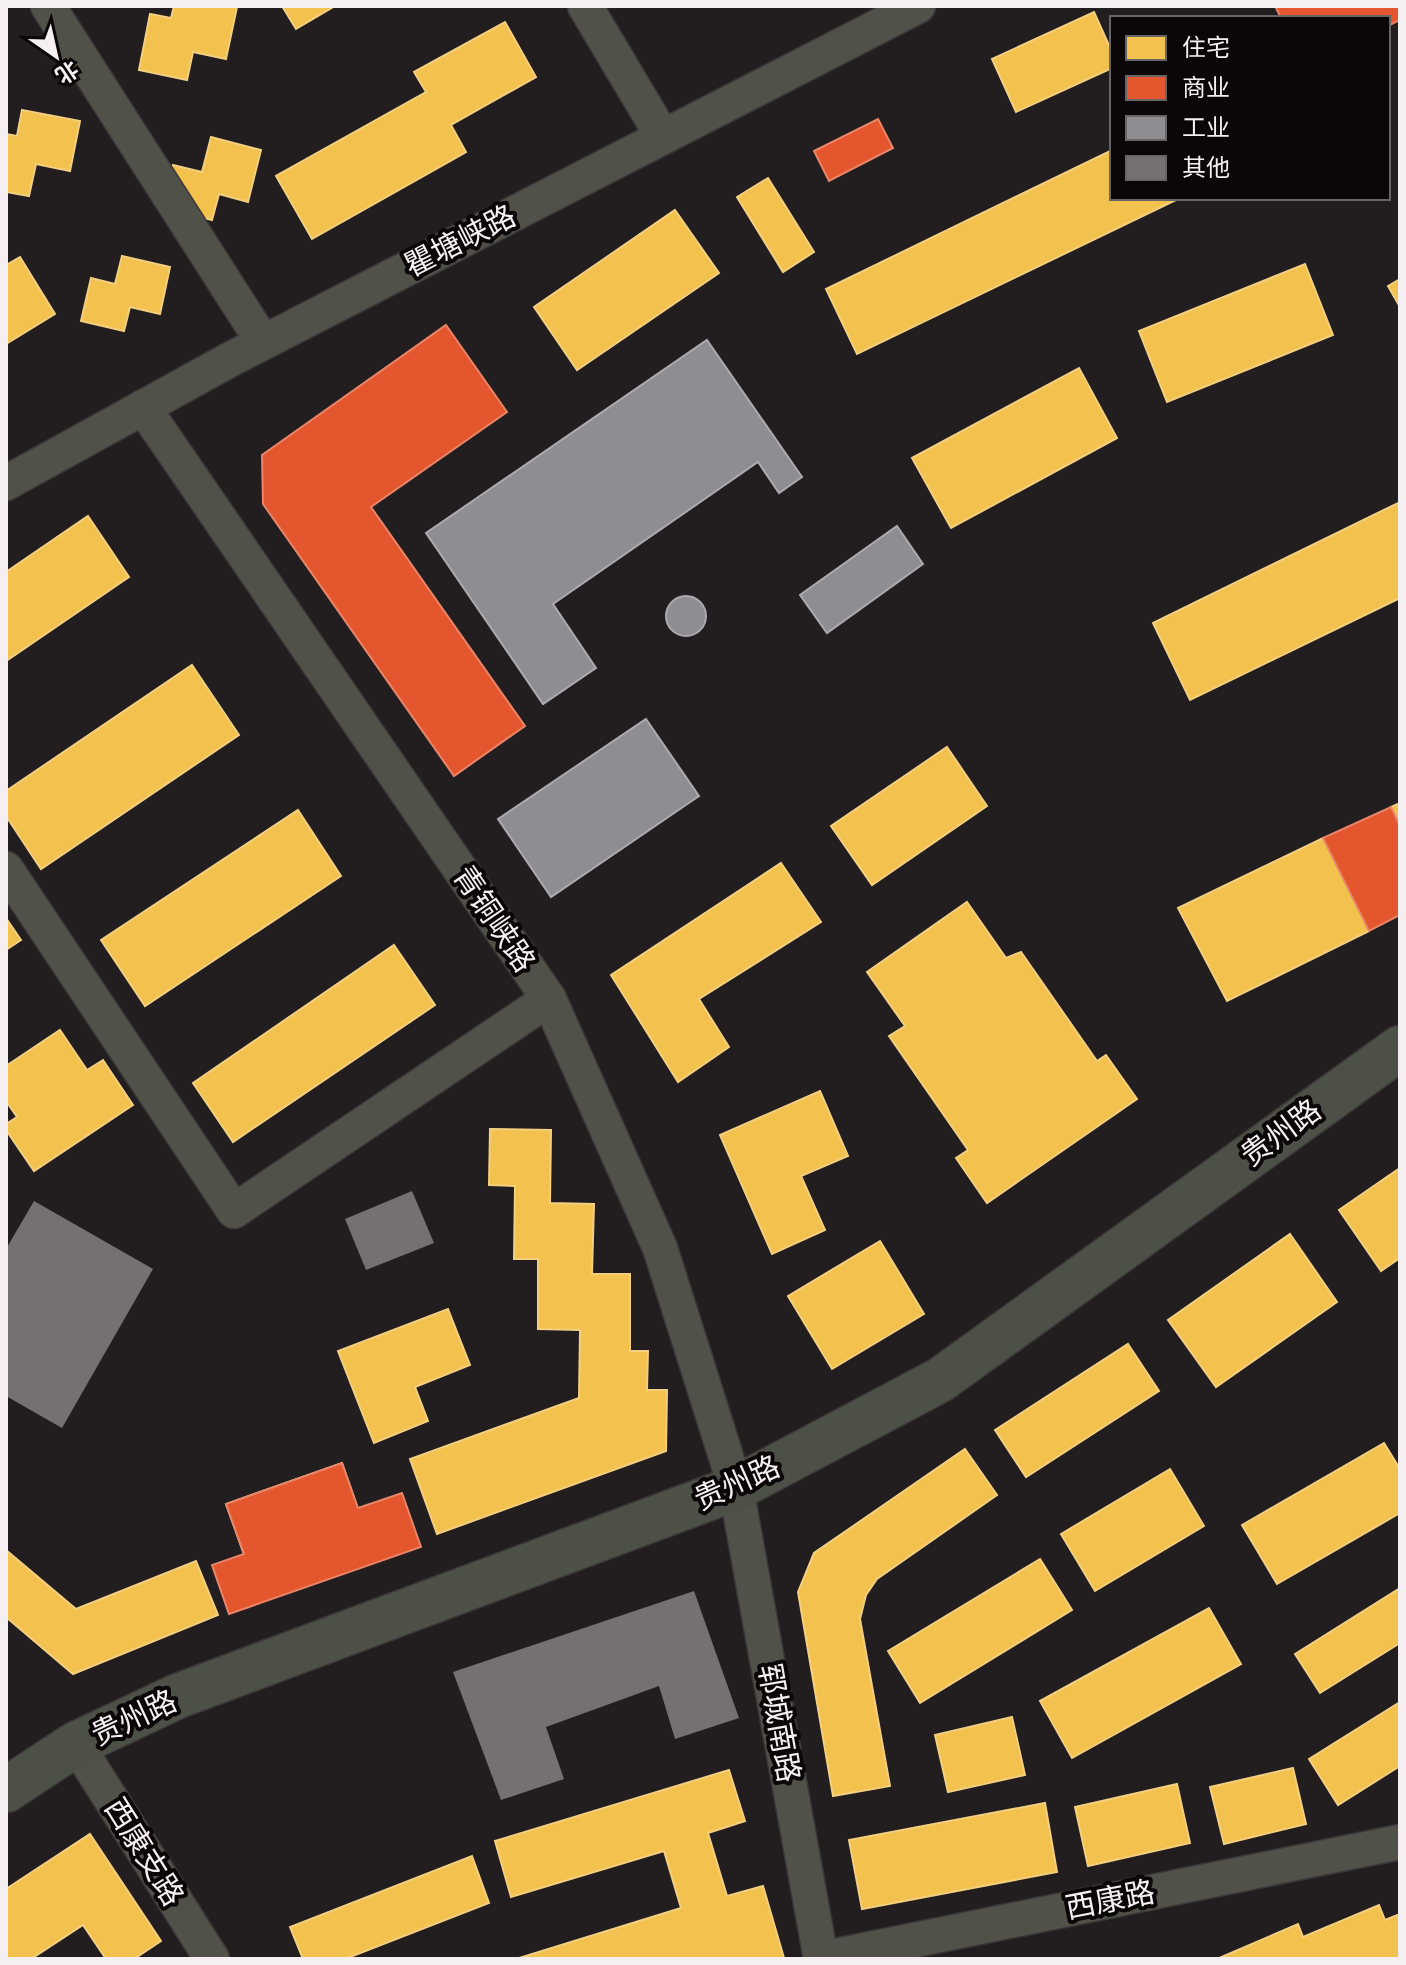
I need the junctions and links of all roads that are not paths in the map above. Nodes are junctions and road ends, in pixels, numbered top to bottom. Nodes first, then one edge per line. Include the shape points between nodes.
1 (48, 6) edge
2 (585, 6) edge
3 (918, 6) edge
4 (663, 137) junction
5 (263, 342) junction
6 (143, 407) junction
7 (6, 483) edge
8 (6, 869) edge
9 (549, 999) junction
10 (1400, 1048) edge
11 (736, 1488) junction
12 (76, 1744) junction
13 (6, 1790) edge
14 (1400, 1842) edge
15 (212, 1959) edge
16 (821, 1959) edge

1 - 5 street
2 - 4 street
3 - 4 street, 瞿塘峡路
4 - 5 street, 瞿塘峡路
5 - 6 street, 瞿塘峡路
6 - 7 street, 瞿塘峡路
6 - 9 street, 青铜峡路
8 - 9 street via 234,1211
9 - 11 street, 青铜峡路 via 660,1248
10 - 11 main road, 贵州路 via 940,1380
11 - 12 main road, 贵州路 via 178,1696
11 - 16 street, 郓城南路
12 - 13 main road, 贵州路
12 - 15 street, 西康支路
14 - 16 street, 西康路

